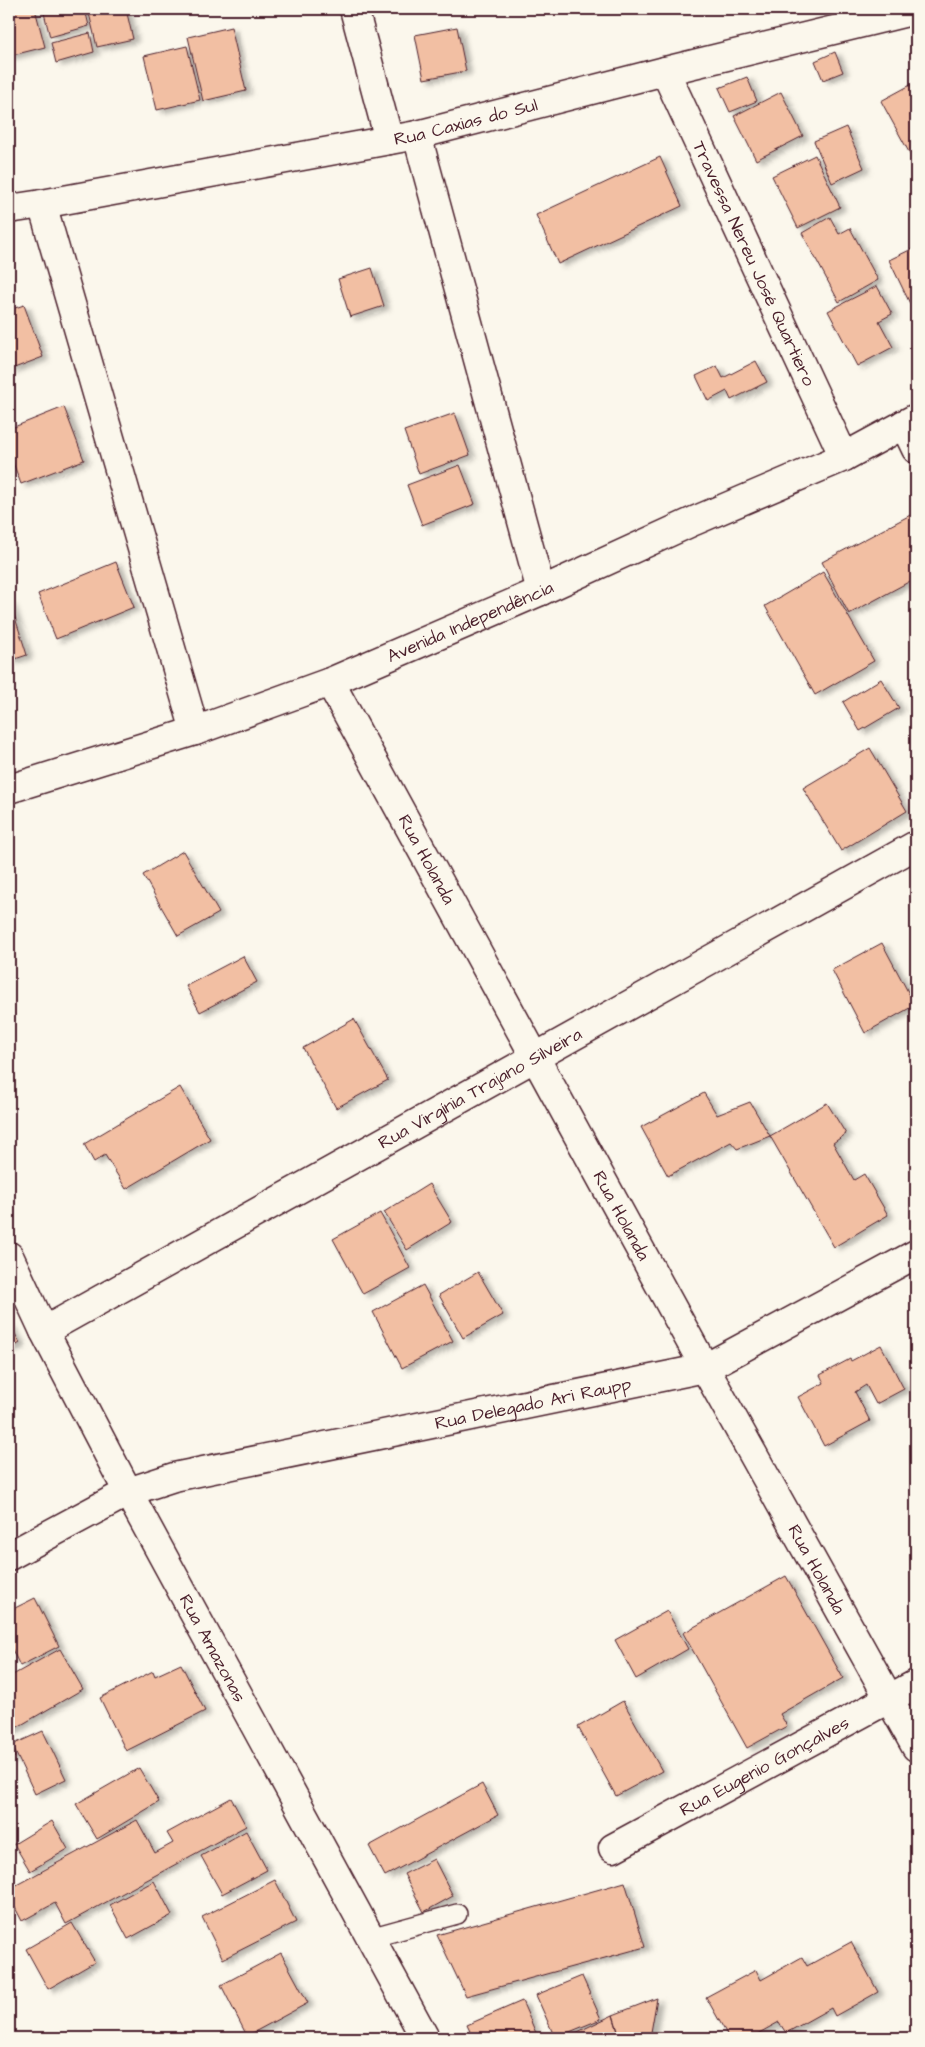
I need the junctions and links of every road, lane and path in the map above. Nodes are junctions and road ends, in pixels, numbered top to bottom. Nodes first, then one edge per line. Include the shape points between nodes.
1 (354, 9) edge
2 (916, 10) edge
3 (665, 71) junction
4 (417, 135) junction
5 (389, 140) junction
6 (42, 204) junction
7 (9, 208) edge
8 (910, 421) edge
9 (916, 449) edge
10 (844, 457) junction
11 (541, 590) junction
12 (330, 682) junction
13 (195, 731) junction
14 (9, 790) edge
15 (916, 845) edge
16 (536, 1057) junction
17 (916, 1254) edge
18 (9, 1256) edge
19 (44, 1331) junction
20 (704, 1368) junction
21 (128, 1492) junction
22 (9, 1556) edge
23 (916, 1684) edge
24 (890, 1699) junction
25 (916, 1747) edge
26 (613, 1848) dead end
27 (457, 1914) dead end
28 (370, 1938) junction
29 (425, 2038) edge

1 - 5 street
2 - 3 street, Rua Caxias do Sul
3 - 4 street, Rua Caxias do Sul
3 - 10 street, Travessa Nereu José Quartiero
4 - 5 street, Rua Caxias do Sul
4 - 11 street
5 - 6 street, Rua Caxias do Sul
6 - 7 street, Rua Caxias do Sul
6 - 13 street
8 - 9 street
8 - 10 street, Avenida Independência
10 - 11 street, Avenida Independência via 694,520
11 - 12 street, Avenida Independência
12 - 13 street, Avenida Independência
12 - 16 street, Rua Holanda
13 - 14 street, Avenida Independência
15 - 16 street, Rua Virgínia Trajano Silveira
16 - 19 street, Rua Virgínia Trajano Silveira
16 - 20 street, Rua Holanda
17 - 20 street, Rua Delegado Ari Raupp
18 - 19 street, Rua Amazonas
19 - 21 street, Rua Amazonas
20 - 21 street, Rua Delegado Ari Raupp via 174,1477
20 - 24 street, Rua Holanda
21 - 22 street, Rua Delegado Ari Raupp
21 - 28 street, Rua Amazonas
23 - 24 street, Rua Eugenio Gonçalves
24 - 25 street, Rua Holanda
24 - 26 street, Rua Eugenio Gonçalves
27 - 28 lane
28 - 29 street, Rua Amazonas

